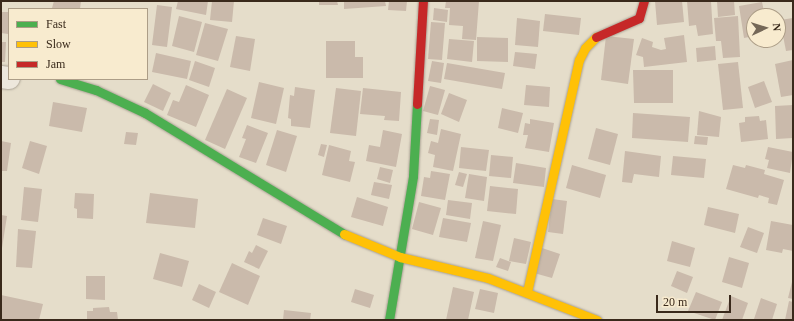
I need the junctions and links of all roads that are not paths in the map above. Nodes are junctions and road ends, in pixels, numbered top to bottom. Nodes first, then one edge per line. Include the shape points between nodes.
1 (423, 1) edge
2 (644, 1) edge
3 (63, 80) edge
4 (400, 257) junction
5 (527, 292) junction
6 (390, 320) edge
7 (597, 320) edge

1 - 4 street via 417,139
2 - 5 street via 639,18 595,38 585,48 579,60
3 - 4 street via 96,90 145,113 330,227
4 - 5 street via 488,278
4 - 6 street
5 - 7 street

